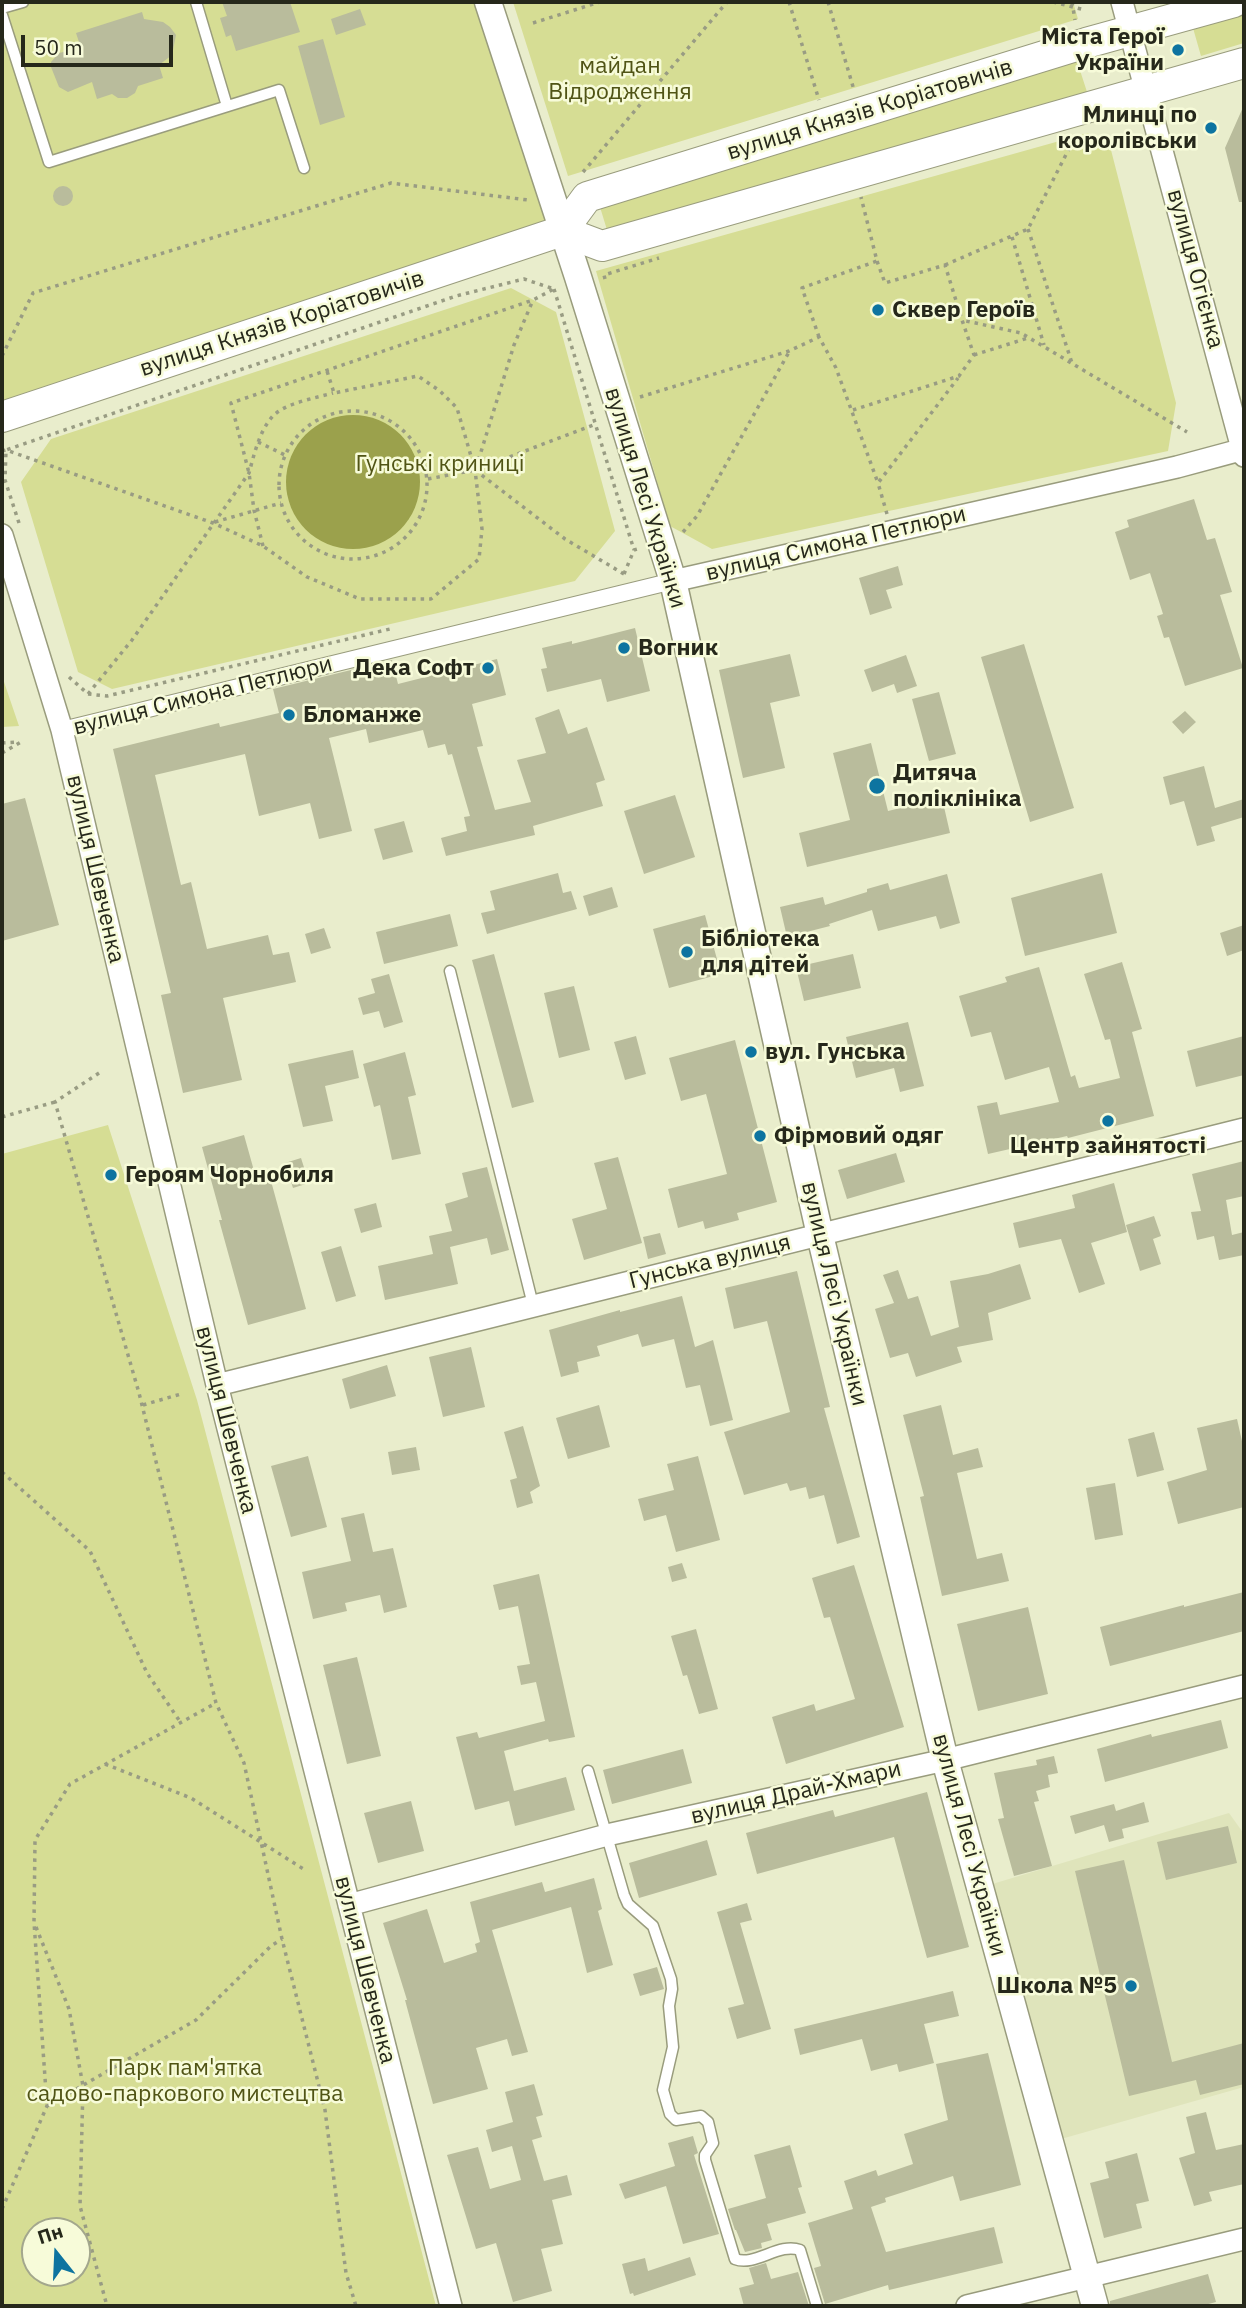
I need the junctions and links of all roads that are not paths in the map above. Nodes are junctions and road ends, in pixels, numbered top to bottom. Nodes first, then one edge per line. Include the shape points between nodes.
1 (23, 2) edge
2 (196, 2) edge
3 (488, 2) edge
4 (1234, 2) edge
5 (2, 8) edge
6 (2, 15) edge
7 (1127, 16) edge
8 (1244, 63) edge
9 (1148, 92) junction
10 (227, 106) junction
11 (304, 168) dead end
12 (562, 231) junction
13 (2, 417) edge
14 (1244, 452) edge
15 (12, 534) edge
16 (673, 581) junction
17 (62, 730) junction
18 (450, 971) dead end
19 (1244, 1129) edge
20 (820, 1235) junction
21 (533, 1305) junction
22 (217, 1385) junction
23 (1244, 1686) edge
24 (945, 1760) junction
25 (588, 1771) dead end
26 (607, 1835) junction
27 (349, 1905) junction
28 (1244, 2239) edge
29 (1088, 2277) junction
30 (451, 2306) edge
31 (817, 2306) edge
32 (967, 2306) edge
33 (1095, 2306) edge

1 - 5 lane
2 - 10 lane
3 - 12 street, вулиця Лесі Українки
4 - 7 main road, вулиця Князів Коріатовичів
6 - 10 lane via 49,162
7 - 9 street, вулиця Огієнка
7 - 12 main road, вулиця Князів Коріатовичів via 587,197
8 - 9 main road
9 - 12 main road via 602,246
9 - 14 street, вулиця Огієнка
10 - 11 lane via 279,90
12 - 13 main road, вулиця Князів Коріатовичів
12 - 16 street, вулиця Лесі Українки
14 - 16 street, вулиця Симона Петлюри
15 - 17 street, вулиця Шевченка
16 - 17 street, вулиця Симона Петлюри
16 - 20 street, вулиця Лесі Українки
17 - 22 street, вулиця Шевченка
18 - 21 lane
19 - 20 street, Гунська вулиця
20 - 21 street, Гунська вулиця
20 - 24 street, вулиця Лесі Українки
21 - 22 street, Гунська вулиця
22 - 27 street, вулиця Шевченка
23 - 24 street, вулиця Драй-Хмари
24 - 26 street, вулиця Драй-Хмари
24 - 29 street, вулиця Лесі Українки
25 - 26 lane
26 - 27 street, вулиця Драй-Хмари
26 - 31 lane via 628,1904 653,1926 671,1979 673,2047 663,2088 676,2120 701,2116 708,2122 713,2143 705,2160 732,2255 744,2261 791,2248 800,2250
27 - 30 street, вулиця Шевченка
28 - 29 street
29 - 32 street
29 - 33 street, вулиця Лесі Українки

